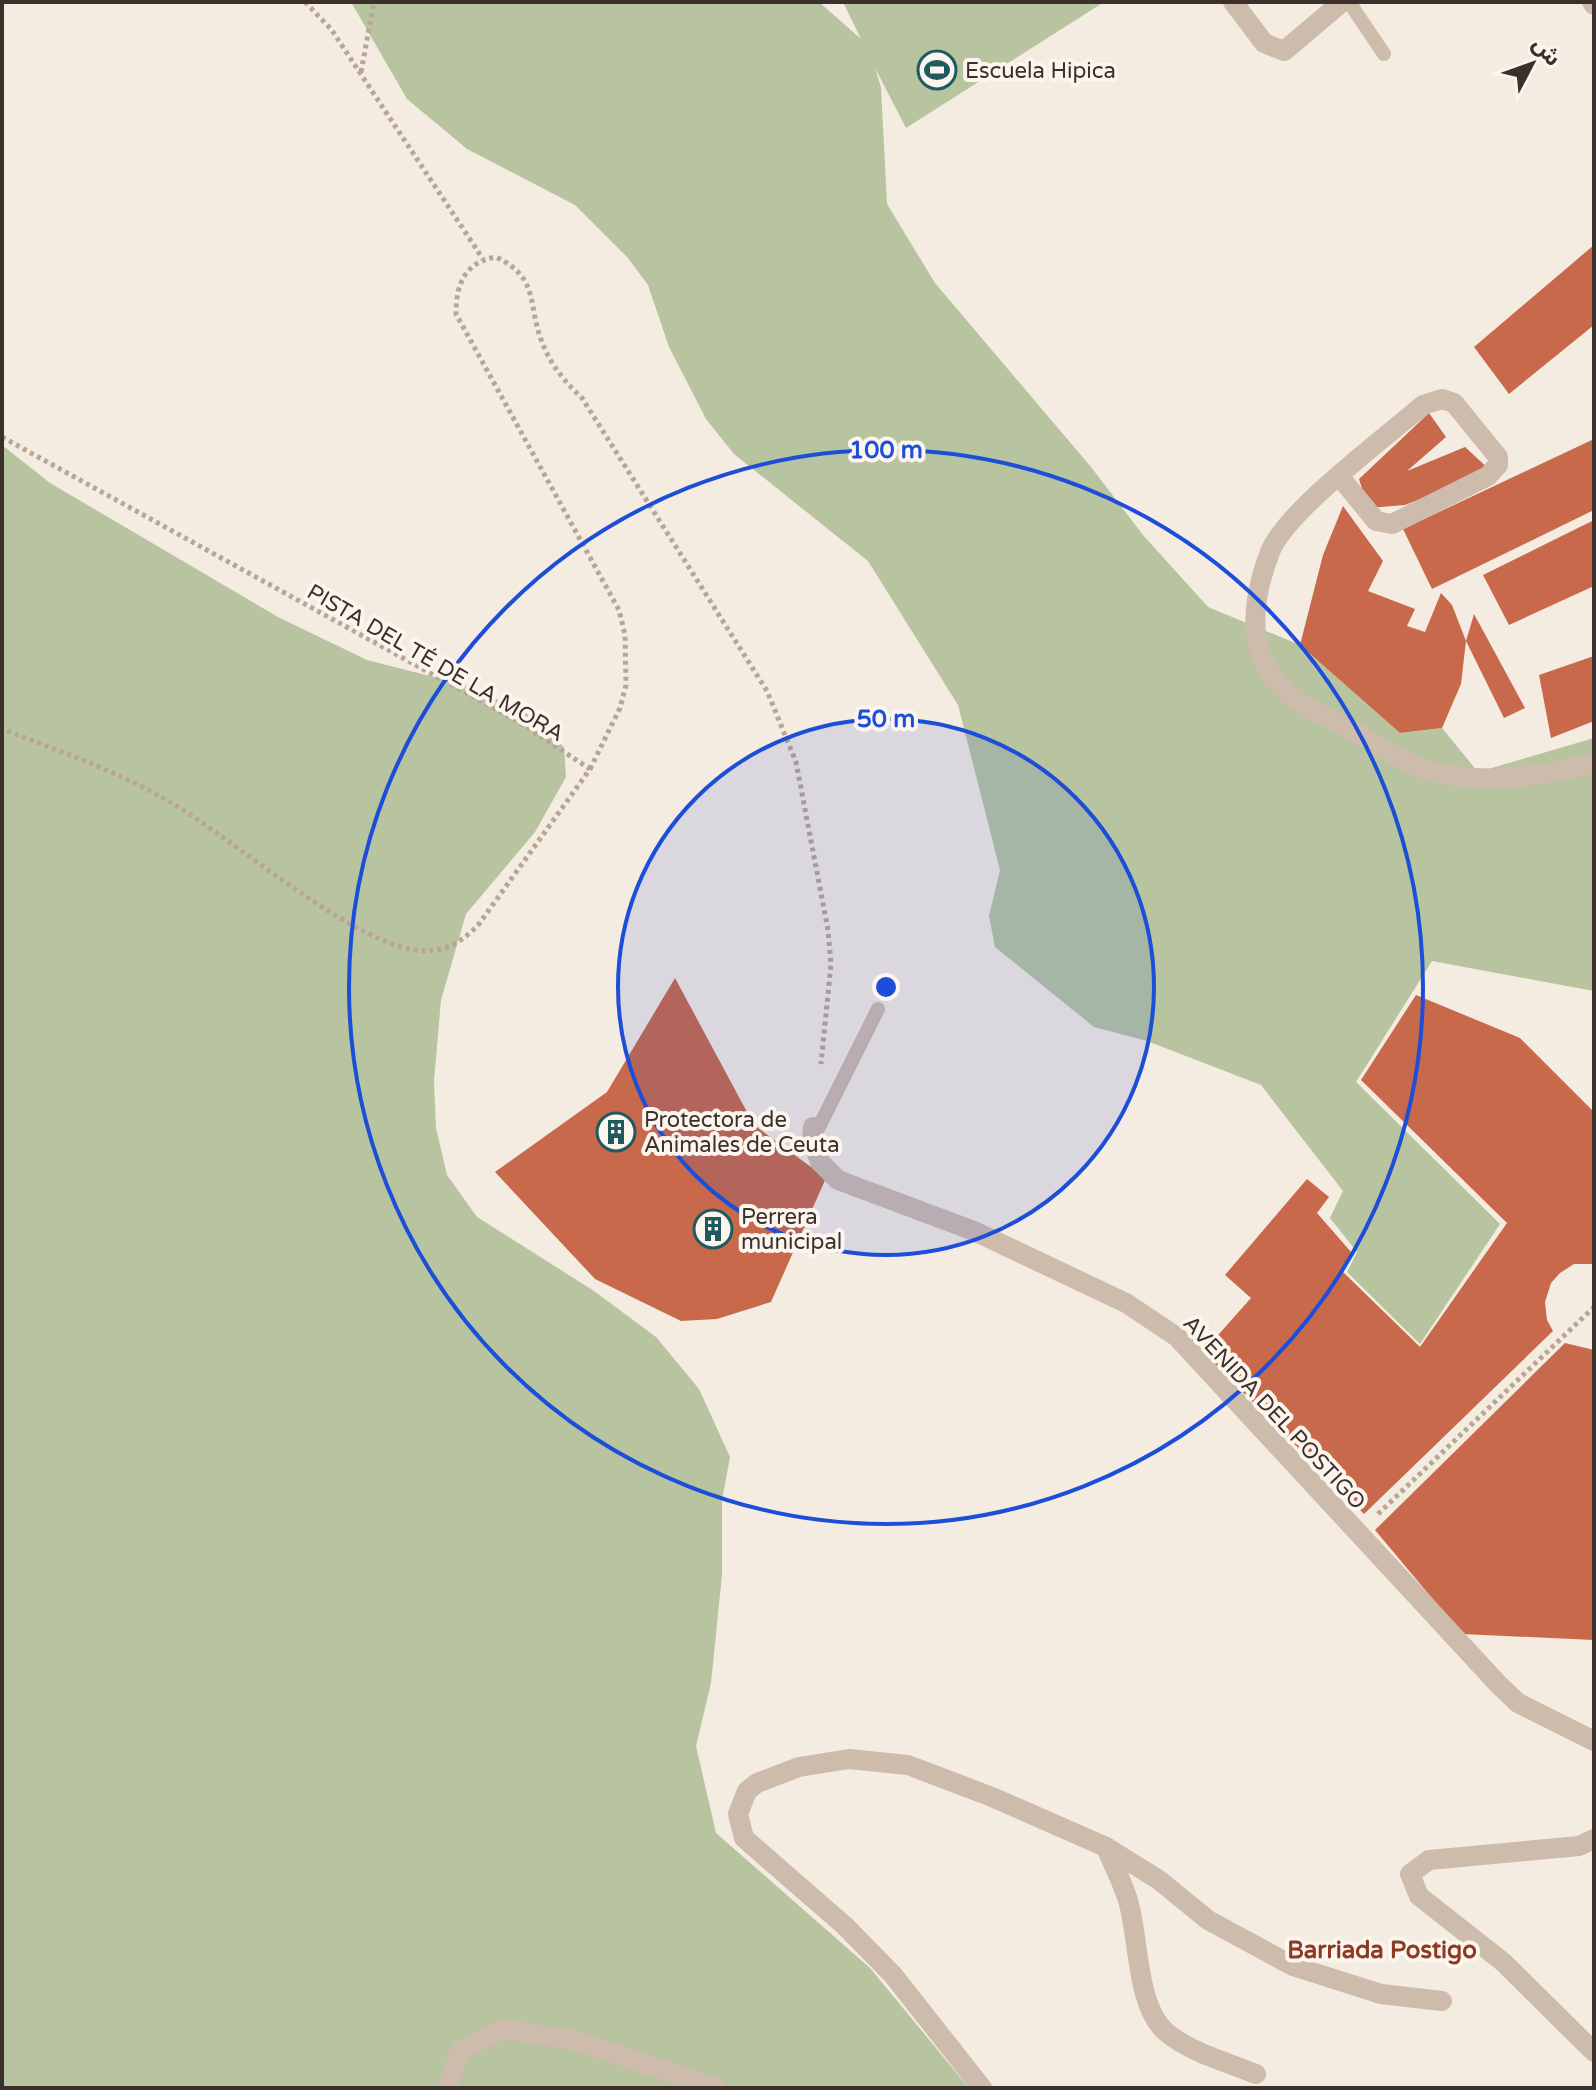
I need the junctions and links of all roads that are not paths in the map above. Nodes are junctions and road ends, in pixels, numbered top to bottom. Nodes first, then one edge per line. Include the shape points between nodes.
1 (1233, 2) edge
2 (1342, 2) edge
3 (1349, 2) edge
4 (1384, 54) dead end
5 (1340, 477) junction
6 (1594, 763) edge
7 (878, 1009) dead end
8 (813, 1133) joint
9 (1594, 1741) edge
10 (1594, 1839) edge
11 (1106, 1847) junction
12 (1442, 2001) dead end
13 (1594, 2052) edge
14 (1256, 2074) dead end
15 (447, 2088) edge
16 (717, 2088) edge
17 (982, 2088) edge

1 - 2 street via 1264,43 1284,51
3 - 4 lane
5 - 5 street via 1376,521 1392,524 1488,476 1498,457 1454,403 1432,400
5 - 6 street via 1291,519 1270,550 1253,620 1261,658 1272,677 1305,705 1425,769 1525,777
7 - 8 lane
8 - 9 street, AVENIDA DEL POSTIGO via 820,1162 838,1180 974,1231 1152,1318 1193,1351 1356,1535 1518,1703
10 - 13 street via 1579,1846 1429,1860 1410,1874 1419,1896 1482,1943
11 - 12 street via 1159,1880 1208,1920 1293,1966 1381,1994
11 - 14 street via 1129,1901 1145,2004 1155,2021 1174,2039
11 - 17 street via 908,1765 849,1759 799,1767 757,1783 741,1802 744,1838 893,1975
15 - 16 street via 461,2050 503,2029 574,2040

